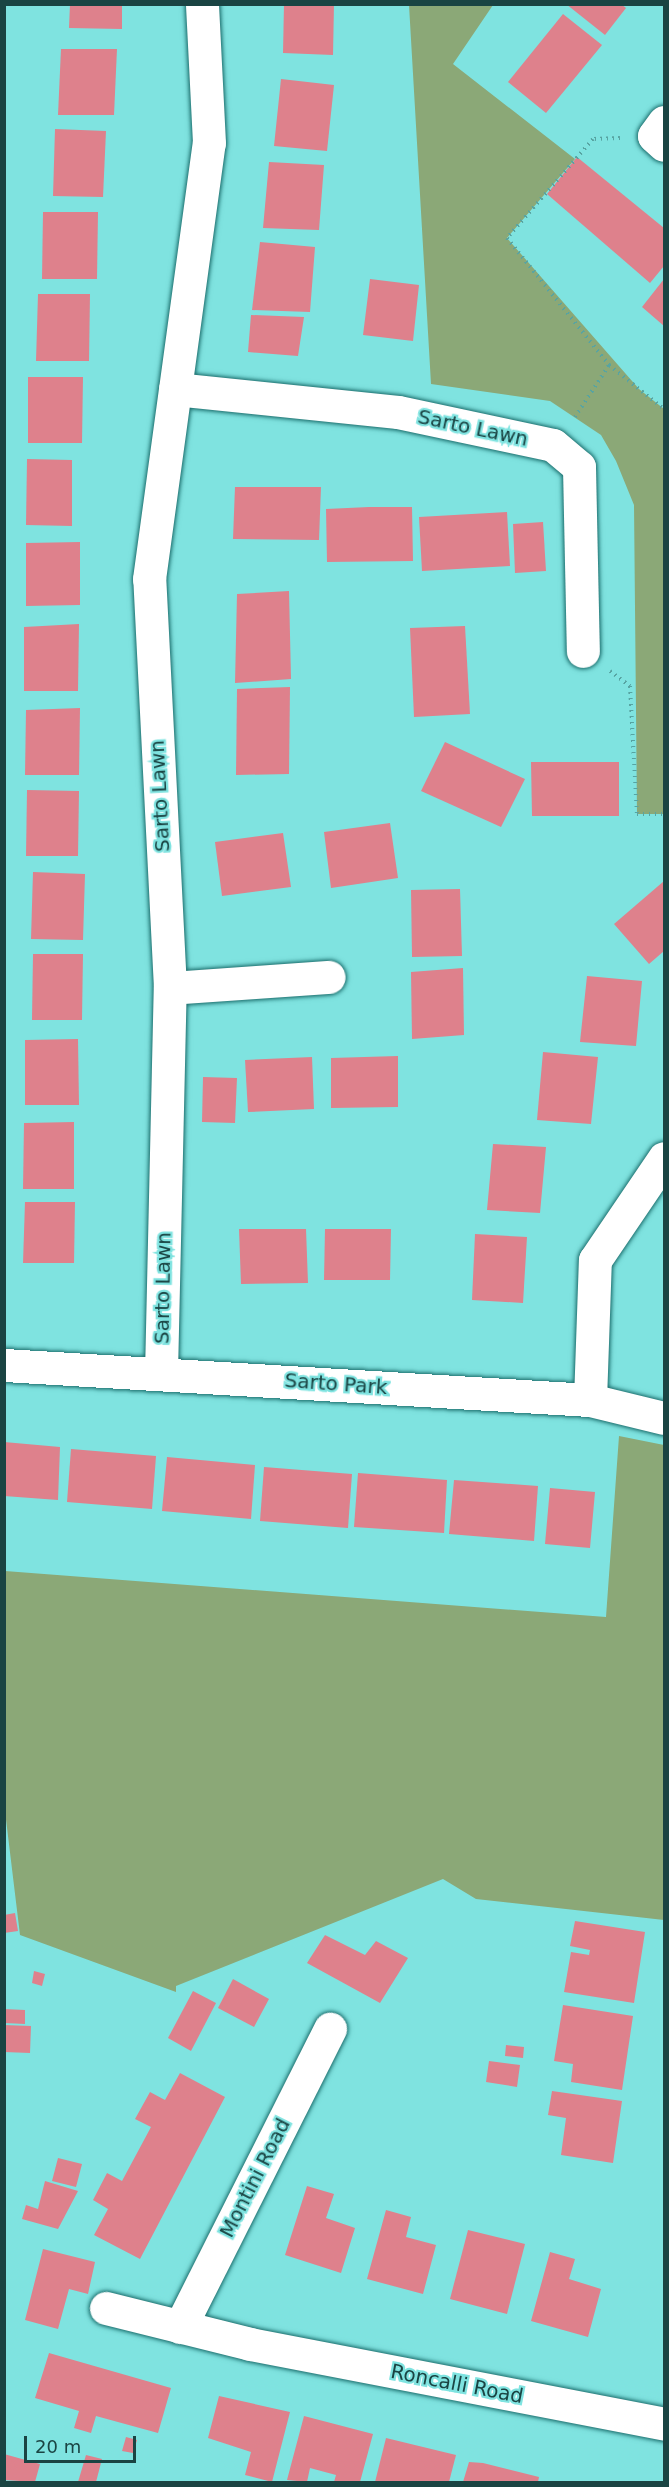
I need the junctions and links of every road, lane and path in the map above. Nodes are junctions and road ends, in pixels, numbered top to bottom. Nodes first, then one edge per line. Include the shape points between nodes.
1 (202, 4) edge
2 (661, 134) edge
3 (609, 365) junction
4 (175, 389) junction
5 (664, 409) edge
6 (553, 445) junction
7 (583, 651) joint
8 (664, 814) edge
9 (329, 977) dead end
10 (170, 988) junction
11 (664, 1158) edge
12 (4, 1365) edge
13 (161, 1373) junction
14 (590, 1400) junction
15 (664, 1418) edge
16 (330, 2028) dead end
17 (106, 2308) dead end
18 (180, 2327) junction
19 (664, 2424) edge

1 - 4 street, Sarto Lawn via 209,143
2 - 3 path via 592,139 507,238
3 - 5 path
3 - 6 path
4 - 6 street, Sarto Lawn via 398,412
4 - 10 street, Sarto Lawn via 149,579
6 - 7 street, Sarto Lawn via 579,466
7 - 8 path via 630,686 637,814
9 - 10 street
10 - 13 street, Sarto Lawn
11 - 14 street via 595,1260
12 - 13 street, Sarto Park
13 - 14 street, Sarto Park
14 - 15 street, Sarto Park
16 - 18 street, Montini Road
17 - 18 street
18 - 19 street, Roncalli Road

